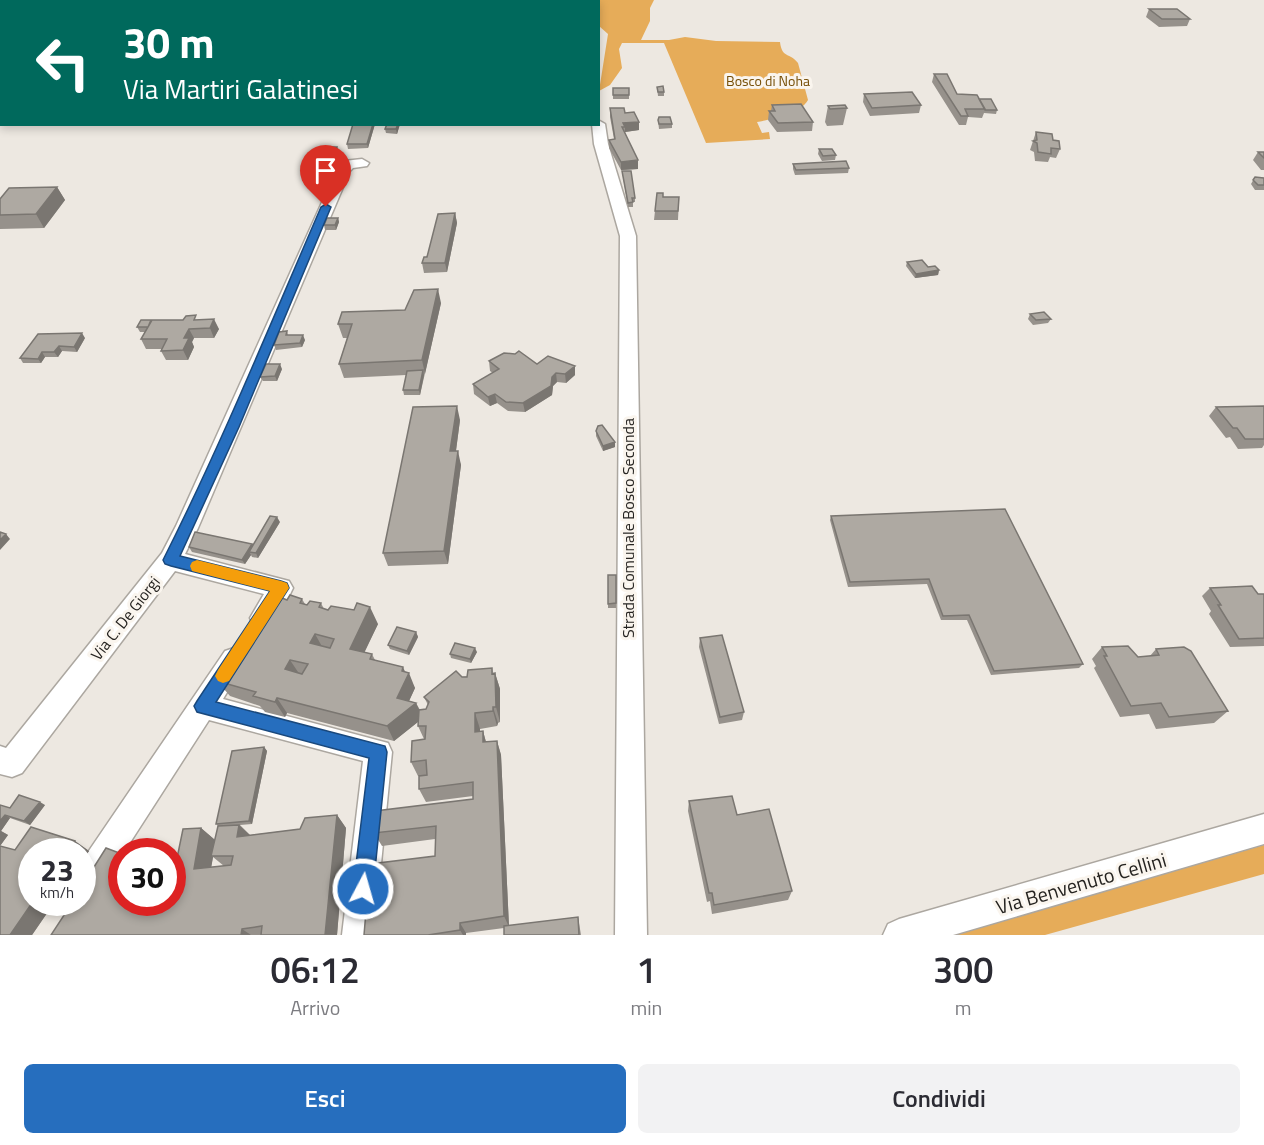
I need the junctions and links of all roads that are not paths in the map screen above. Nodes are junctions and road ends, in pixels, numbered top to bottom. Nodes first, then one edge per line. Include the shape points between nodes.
1 (598, 126) edge
2 (362, 163) dead end
3 (171, 560) junction
4 (203, 706) junction
5 (0, 759) edge
6 (1264, 829) edge
7 (96, 868) edge
8 (358, 935) edge
9 (631, 935) edge
10 (899, 935) edge

1 - 9 street, Strada Comunale Bosco Seconda via 628,236
2 - 3 street, Via C. De Giorgi via 349,164 344,169
3 - 4 street via 281,588
3 - 5 street, Via C. De Giorgi via 12,763
4 - 7 street
4 - 8 street via 378,752
6 - 10 street, Via Benvenuto Cellini

